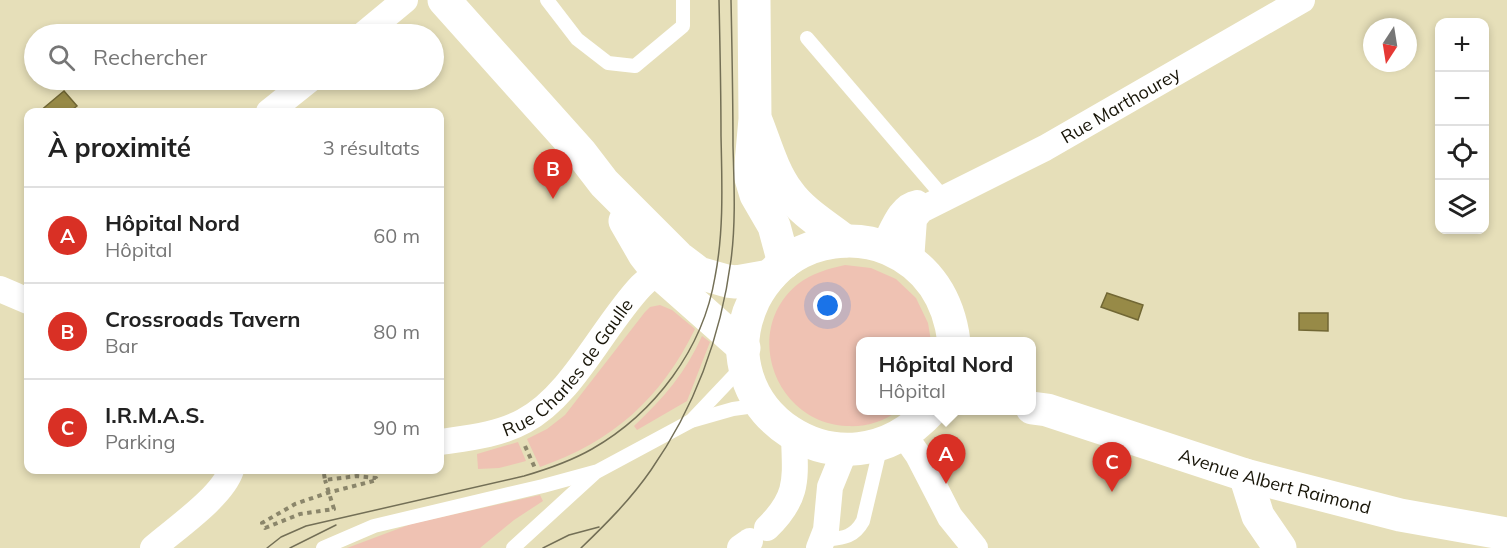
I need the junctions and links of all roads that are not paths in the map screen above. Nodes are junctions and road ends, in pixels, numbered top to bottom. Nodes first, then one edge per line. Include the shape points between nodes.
1 (405, 0) edge
2 (444, 0) edge
3 (547, 0) edge
4 (683, 0) edge
5 (754, 0) edge
6 (1302, 0) edge
7 (376, 24) edge
8 (807, 38) dead end
9 (296, 90) edge
10 (274, 108) edge
11 (755, 119) junction
12 (940, 201) junction
13 (845, 241) junction
14 (897, 254) junction
15 (668, 265) junction
16 (777, 269) junction
17 (0, 289) edge
18 (24, 299) edge
19 (957, 337) edge
20 (745, 356) junction
21 (762, 405) junction
22 (1037, 406) edge
23 (927, 415) edge
24 (691, 421) junction
25 (794, 435) junction
26 (893, 440) junction
27 (444, 441) edge
28 (845, 450) junction
29 (598, 471) junction
30 (230, 474) edge
31 (1245, 475) junction
32 (1507, 534) edge
33 (752, 539) edge
34 (821, 544) edge
35 (153, 548) edge
36 (323, 548) edge
37 (513, 548) edge
38 (975, 548) edge
39 (1280, 548) edge

1 - 7 street
2 - 15 street via 604,183 644,254
3 - 4 lane via 577,39 608,63 635,66 683,26
5 - 11 street
6 - 12 street, Rue Marthourey via 1045,148
8 - 12 lane
9 - 10 street
11 - 13 street via 788,193
11 - 16 street via 750,175 756,195 774,226
12 - 14 street, Rue Marthourey via 915,216
13 - 14 street
13 - 16 street via 815,246
14 - 19 street via 933,284
15 - 16 street via 736,282
15 - 20 street
15 - 27 street, Rue Charles de Gaulle via 641,286 542,410 511,427
16 - 20 street via 750,309 744,335
17 - 18 street
20 - 21 street via 752,386
20 - 24 lane
21 - 24 lane
21 - 25 street
22 - 31 street, Avenue Albert Raimond
23 - 26 street
24 - 29 lane
25 - 28 street via 819,446
25 - 33 street via 792,492 784,510
26 - 28 street via 861,450
26 - 34 lane via 858,530
26 - 38 street via 918,455 950,517
28 - 34 street via 830,487
29 - 36 lane via 374,526
29 - 37 lane
30 - 35 street via 218,492
31 - 32 street, Avenue Albert Raimond via 1401,516
31 - 39 street via 1258,516

